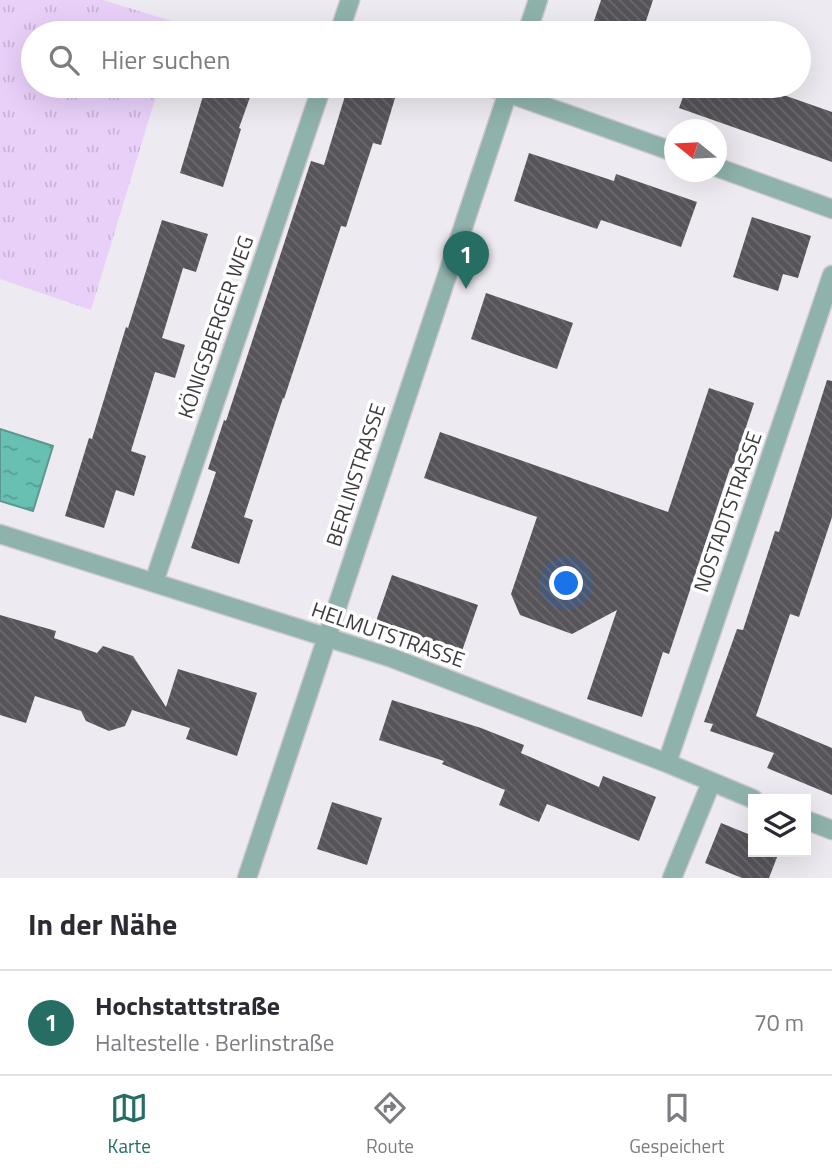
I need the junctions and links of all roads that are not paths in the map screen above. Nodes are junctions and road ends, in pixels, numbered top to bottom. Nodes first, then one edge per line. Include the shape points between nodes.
1 (350, 0) edge
2 (538, 0) edge
3 (343, 21) edge
4 (531, 21) edge
5 (318, 98) edge
6 (506, 98) edge
7 (533, 98) edge
8 (664, 148) edge
9 (727, 171) edge
10 (832, 209) edge
11 (832, 275) edge
12 (0, 534) edge
13 (154, 582) junction
14 (326, 637) junction
15 (667, 763) junction
16 (712, 783) junction
17 (748, 797) edge
18 (811, 822) edge
19 (832, 831) edge
20 (247, 878) edge
21 (672, 878) edge

1 - 3 street
2 - 4 street
5 - 13 street, KÖNIGSBERGER WEG
6 - 14 street, BERLINSTRASSE
7 - 8 street
9 - 10 street
11 - 15 street, NOSTADTSTRASSE
12 - 13 street, HELMUTSTRASSE
13 - 14 street, HELMUTSTRASSE
14 - 15 street, HELMUTSTRASSE
14 - 20 street, BERLINSTRASSE
15 - 16 street, HELMUTSTRASSE
16 - 17 street, HELMUTSTRASSE
16 - 21 street
18 - 19 street

